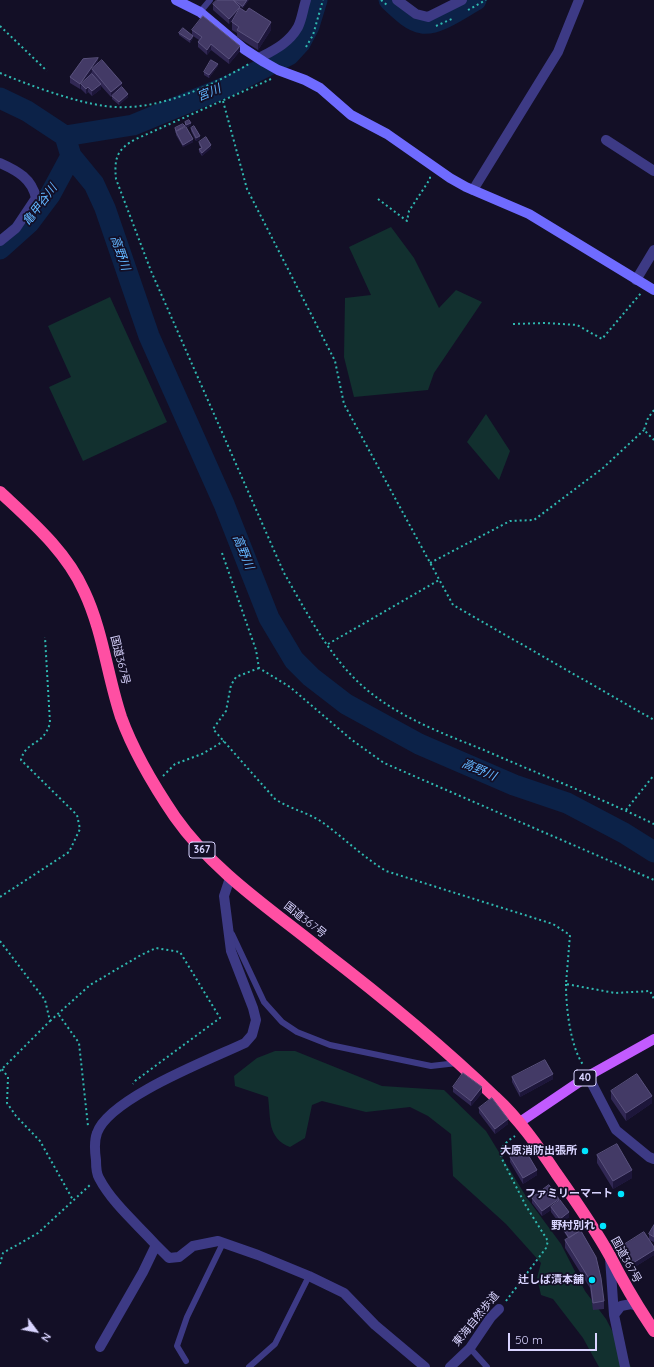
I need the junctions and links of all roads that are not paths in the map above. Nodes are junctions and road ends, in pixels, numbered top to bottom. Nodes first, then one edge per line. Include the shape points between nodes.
1 (176, 0) edge
2 (210, 0) edge
3 (306, 0) edge
4 (396, 0) edge
5 (462, 0) edge
6 (579, 0) edge
7 (200, 12) junction
8 (262, 60) junction
9 (606, 140) dead end
10 (0, 163) edge
11 (654, 171) edge
12 (474, 190) junction
13 (0, 241) edge
14 (654, 250) edge
15 (636, 280) junction
16 (650, 288) edge
17 (0, 492) edge
18 (230, 878) junction
19 (227, 926) junction
20 (654, 1039) edge
21 (459, 1063) junction
22 (588, 1076) junction
23 (520, 1122) junction
24 (654, 1159) edge
25 (223, 1243) junction
26 (156, 1245) junction
27 (610, 1256) junction
28 (309, 1276) junction
29 (637, 1306) junction
30 (498, 1309) road end
31 (614, 1315) junction
32 (654, 1331) edge
33 (100, 1347) dead end
34 (470, 1348) junction
35 (186, 1361) dead end
36 (249, 1367) edge
37 (425, 1367) edge
38 (450, 1367) edge
39 (487, 1367) edge
40 (625, 1367) edge

1 - 7 street
2 - 7 lane
3 - 8 street via 298,26 290,39
4 - 5 street via 416,14 428,18
6 - 12 street via 558,52
7 - 8 street via 244,49
8 - 12 street via 320,88 351,115 387,134 430,165
9 - 11 street
10 - 13 street via 16,171 34,186 36,198 16,228
12 - 15 street via 529,214
14 - 15 street
15 - 16 street
17 - 18 highway, 国道367号 / 367 via 65,558 84,590 98,625 121,716 138,757 176,818 207,857
18 - 19 street via 224,896
18 - 21 highway, 国道367号 / 367 via 350,971
19 - 21 lane via 264,1002 282,1022 297,1032 330,1045 431,1066
19 - 26 street via 231,951 254,1008 256,1020 252,1035 245,1043 125,1102 107,1118 97,1133 95,1154 98,1177 110,1196
20 - 22 main road, 40
21 - 23 highway, 国道367号 / 367
22 - 23 main road, 40
22 - 24 street via 616,1130 649,1158
23 - 27 highway, 国道367号 / 367
25 - 26 street via 218,1241 193,1246 179,1258 169,1258
25 - 28 street
25 - 35 lane via 186,1317 177,1346
26 - 33 street
27 - 29 highway, 国道367号 / 367
27 - 31 street
28 - 36 lane via 275,1344
28 - 37 street via 344,1293 375,1325
29 - 31 street via 621,1306
29 - 32 highway, 国道367号 / 367
30 - 34 street, 東海自然歩道
31 - 40 street
34 - 38 street, 東海自然歩道
34 - 39 lane

